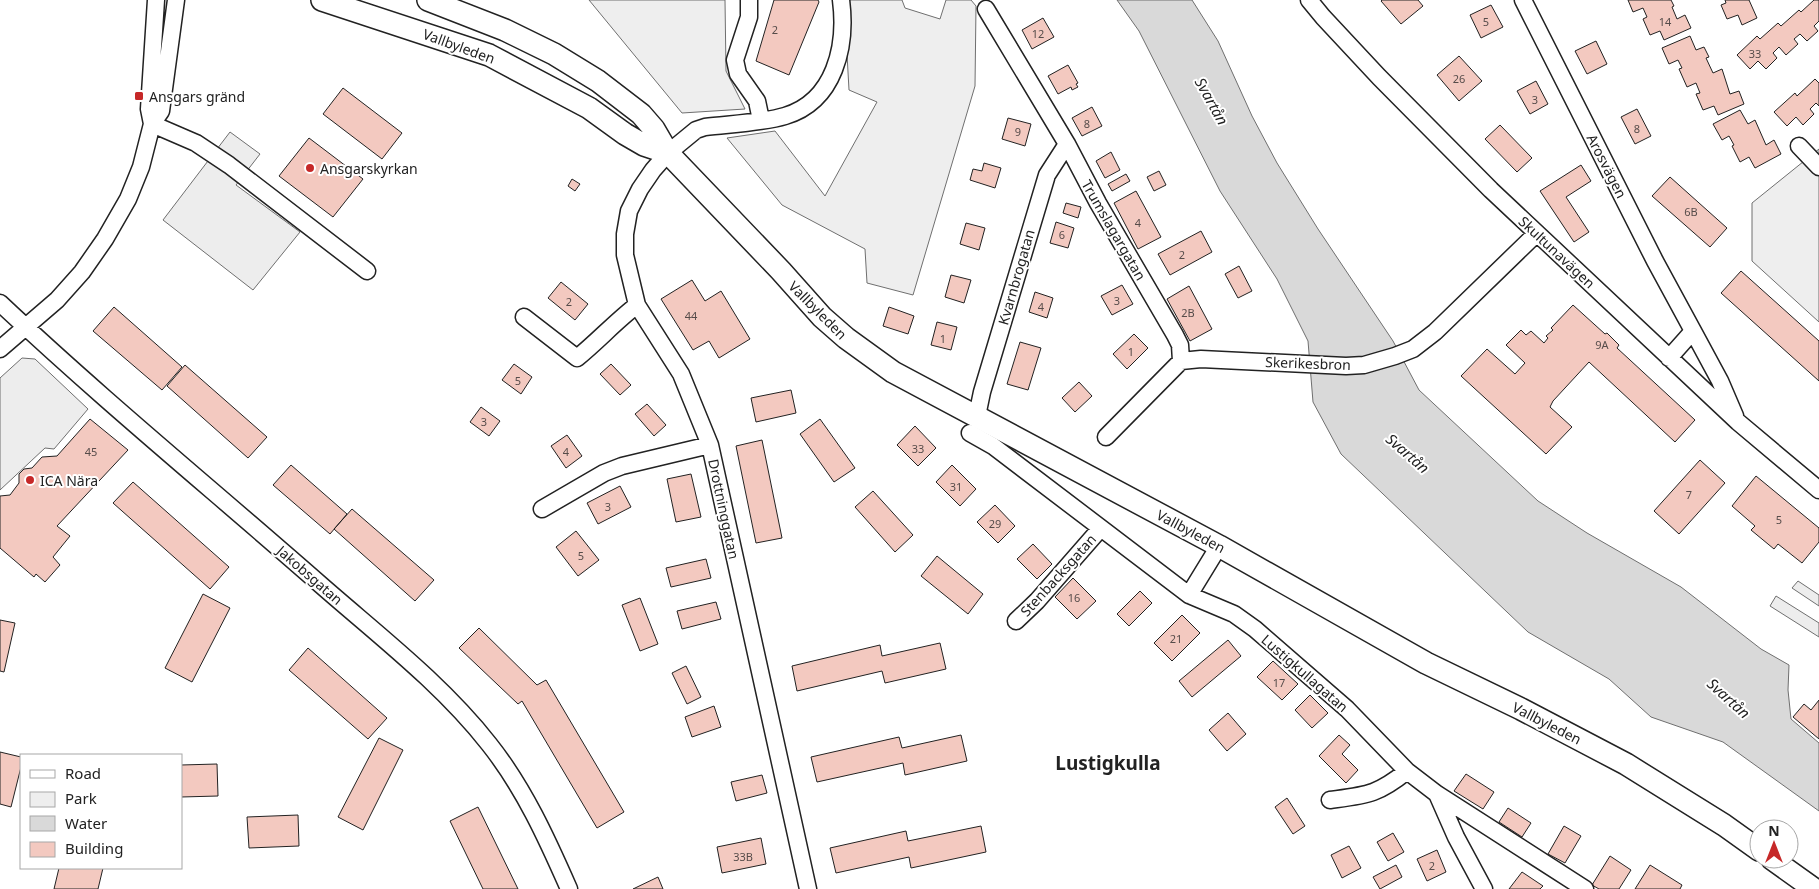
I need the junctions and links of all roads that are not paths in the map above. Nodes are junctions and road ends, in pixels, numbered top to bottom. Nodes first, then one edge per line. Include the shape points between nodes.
1 (156, 0) edge
2 (176, 0) edge
3 (322, 0) edge
4 (428, 0) edge
5 (749, 0) edge
6 (841, 0) edge
7 (1309, 0) edge
8 (1523, 0) edge
9 (986, 9) dead end
10 (761, 120) junction
11 (152, 124) junction
12 (1066, 144) junction
13 (1799, 146) dead end
14 (668, 153) junction
15 (1819, 168) edge
16 (1536, 233) junction
17 (367, 271) dead end
18 (0, 303) edge
19 (637, 305) junction
20 (524, 316) dead end
21 (25, 328) junction
22 (1693, 331) junction
23 (0, 349) edge
24 (1669, 358) junction
25 (1181, 361) junction
26 (1738, 422) junction
27 (974, 424) junction
28 (1106, 437) dead end
29 (710, 445) junction
30 (1819, 490) edge
31 (542, 509) dead end
32 (1100, 528) junction
33 (1219, 546) junction
34 (1189, 595) junction
35 (1016, 621) dead end
36 (1407, 771) junction
37 (1437, 794) junction
38 (1330, 800) dead end
39 (1749, 843) edge
40 (1786, 869) edge
41 (569, 889) edge
42 (808, 889) edge
43 (1484, 889) edge
44 (1585, 889) edge
45 (1814, 889) edge

1 - 11 street via 149,110
2 - 11 street via 161,111
3 - 14 main road, Vallbyleden via 490,55 589,108 644,145
4 - 14 main road, Vallbyleden via 506,30 598,81 643,115
5 - 10 street via 749,17 734,60 738,74 757,101
6 - 10 street, Drottninggatan via 842,43 838,63 826,84 798,112
7 - 16 street, Skultunavägen via 1379,77
8 - 22 street, Arosvägen
9 - 12 street, Trumslagargatan
10 - 14 street, Drottninggatan via 705,126
11 - 17 street via 196,143 229,165
11 - 21 street via 128,199 105,239 57,300
12 - 25 street, Trumslagargatan via 1175,335 1180,345
12 - 27 street, Kvarnbrogatan via 1047,175
13 - 15 street
14 - 19 street, Drottninggatan via 640,189 629,211 625,255
14 - 27 main road, Vallbyleden via 822,317 893,372
16 - 24 street, Skultunavägen
16 - 25 street, Skerikesbron via 1435,332 1413,349 1395,356 1364,365 1325,366 1201,359
18 - 21 street, Jakobsgatan
19 - 20 street via 577,358
19 - 29 street, Drottninggatan via 680,374
21 - 23 street
21 - 41 street, Jakobsgatan via 450,699 489,744 516,783 543,830
22 - 24 street
22 - 26 street, Arosvägen
24 - 26 street, Skultunavägen
25 - 28 street
26 - 30 street, Skultunavägen
27 - 32 street, Lustigkullagatan via 993,446
27 - 33 main road, Vallbyleden
29 - 31 street via 622,466
29 - 42 street, Drottninggatan
32 - 34 street, Lustigkullagatan
32 - 35 street, Stenbacksgatan
33 - 34 street
33 - 39 main road, Vallbyleden via 1426,663 1626,764
34 - 36 street, Lustigkullagatan via 1234,614 1255,629 1347,709
36 - 37 street, Lustigkullagatan
36 - 38 street via 1379,791
37 - 43 street
37 - 44 street, Lustigkullagatan
40 - 45 main road

